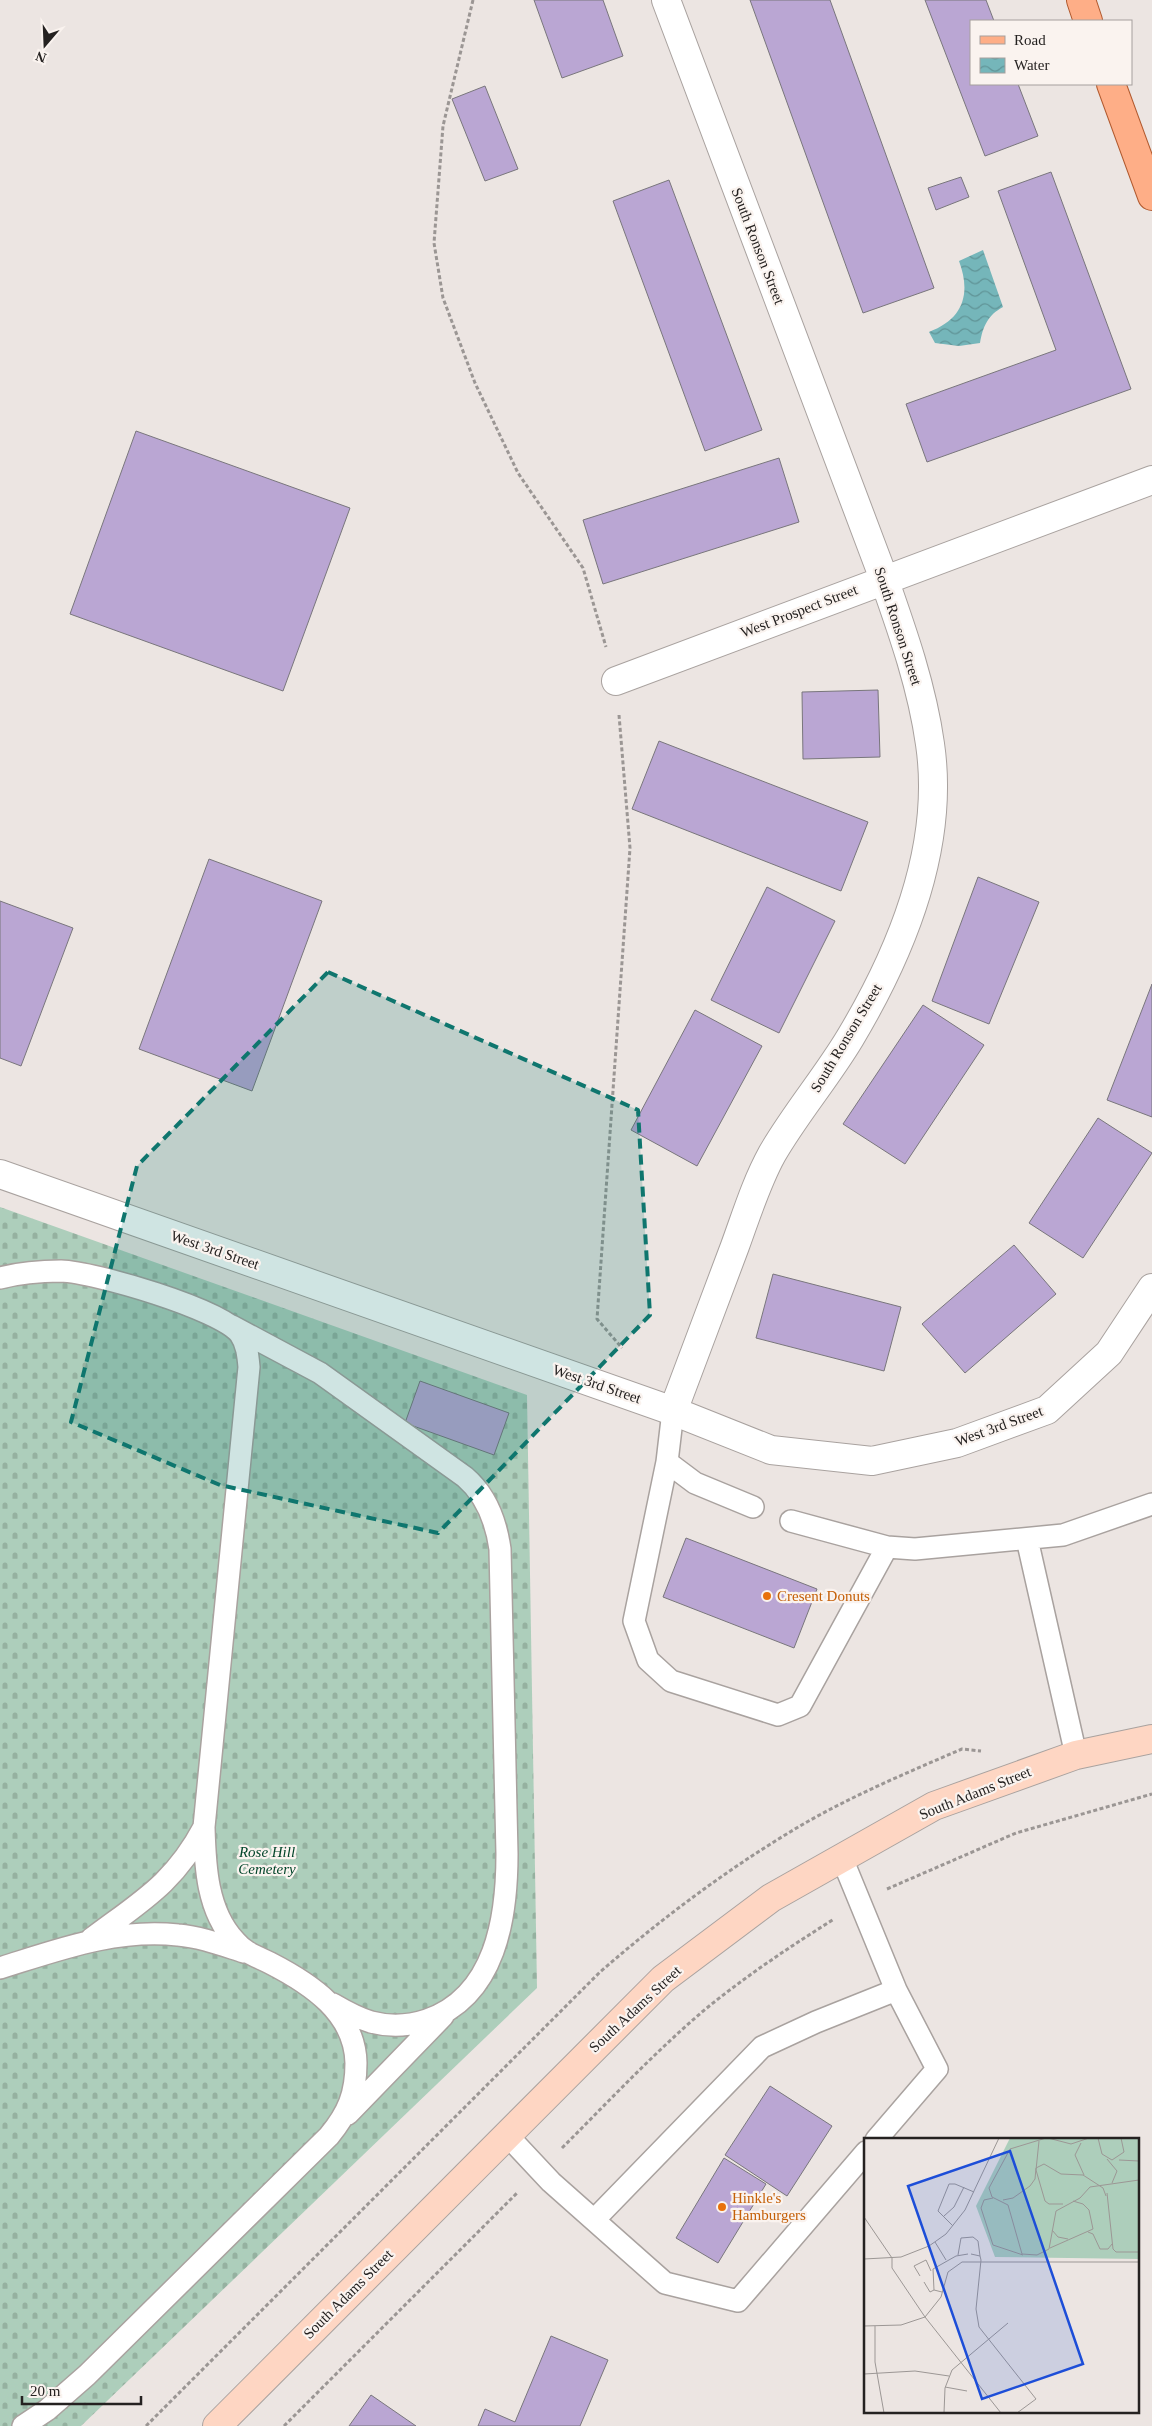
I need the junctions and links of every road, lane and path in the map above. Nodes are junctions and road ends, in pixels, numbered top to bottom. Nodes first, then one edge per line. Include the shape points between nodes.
1 (473, 0) edge
2 (666, 0) edge
3 (1081, 0) edge
4 (1088, 20) edge
5 (1111, 85) edge
6 (1152, 196) edge
7 (1152, 480) edge
8 (884, 579) junction
9 (616, 681) junction
10 (0, 1174) edge
11 (0, 1278) edge
12 (1152, 1288) edge
13 (228, 1324) junction
14 (622, 1348) dead end
15 (673, 1411) junction
16 (667, 1462) junction
17 (1152, 1504) edge
18 (753, 1507) dead end
19 (791, 1521) dead end
20 (1027, 1539) junction
21 (887, 1547) junction
22 (1152, 1739) edge
23 (1076, 1755) junction
24 (1152, 1794) edge
25 (204, 1827) junction
26 (841, 1856) junction
27 (860, 1903) junction
28 (89, 1940) junction
29 (247, 1953) junction
30 (0, 1968) edge
31 (896, 1990) junction
32 (330, 2003) junction
33 (448, 2011) junction
34 (344, 2118) junction
35 (506, 2134) junction
36 (878, 2138) edge
37 (864, 2154) edge
38 (540, 2170) junction
39 (595, 2219) junction
40 (23, 2426) edge
41 (217, 2426) edge
42 (284, 2426) edge

1 - 9 path via 443,126 434,243 443,298 475,383 518,473 583,568
2 - 8 street, South Ronson Street
3 - 4 main road
5 - 6 main road
7 - 8 street, West Prospect Street
8 - 9 street, West Prospect Street
8 - 15 street, South Ronson Street via 916,672 930,745 932,822 920,879 879,987 849,1040 772,1155
9 - 14 path via 630,848 597,1320
10 - 15 street, West 3rd Street
11 - 13 lane via 61,1271 88,1274 154,1293
12 - 15 street, West 3rd Street via 1109,1353 1047,1410 957,1443 872,1461 771,1450
13 - 25 lane via 240,1334 250,1367
13 - 33 lane via 320,1373 465,1477 485,1500 497,1531 507,1854 505,1904 502,1925 490,1959 471,1991
15 - 16 lane
16 - 18 lane via 695,1483
16 - 21 lane via 634,1621 648,1660 671,1681 778,1715 800,1706
17 - 20 lane via 1063,1535
19 - 21 lane
20 - 21 lane via 915,1549
20 - 23 lane
22 - 23 main road, South Adams Street
23 - 26 main road, South Adams Street via 934,1806
24 - 27 path via 1016,1833
25 - 28 lane via 192,1850 168,1879
25 - 29 lane via 208,1881 214,1902 223,1924
26 - 27 lane
26 - 35 main road, South Adams Street via 771,1898 663,1979
27 - 31 lane
27 - 38 path via 760,1968 702,2012
28 - 29 lane via 178,1934
28 - 30 lane
29 - 32 lane via 288,1974
31 - 36 lane via 937,2068
31 - 39 lane via 762,2047
32 - 33 lane via 372,2022 388,2025 403,2026
32 - 34 lane via 348,2027 356,2052 353,2094
33 - 34 lane
34 - 40 lane via 88,2375
35 - 38 lane
35 - 41 main road, South Adams Street
37 - 39 lane via 738,2301 666,2284
38 - 39 lane
38 - 42 path

